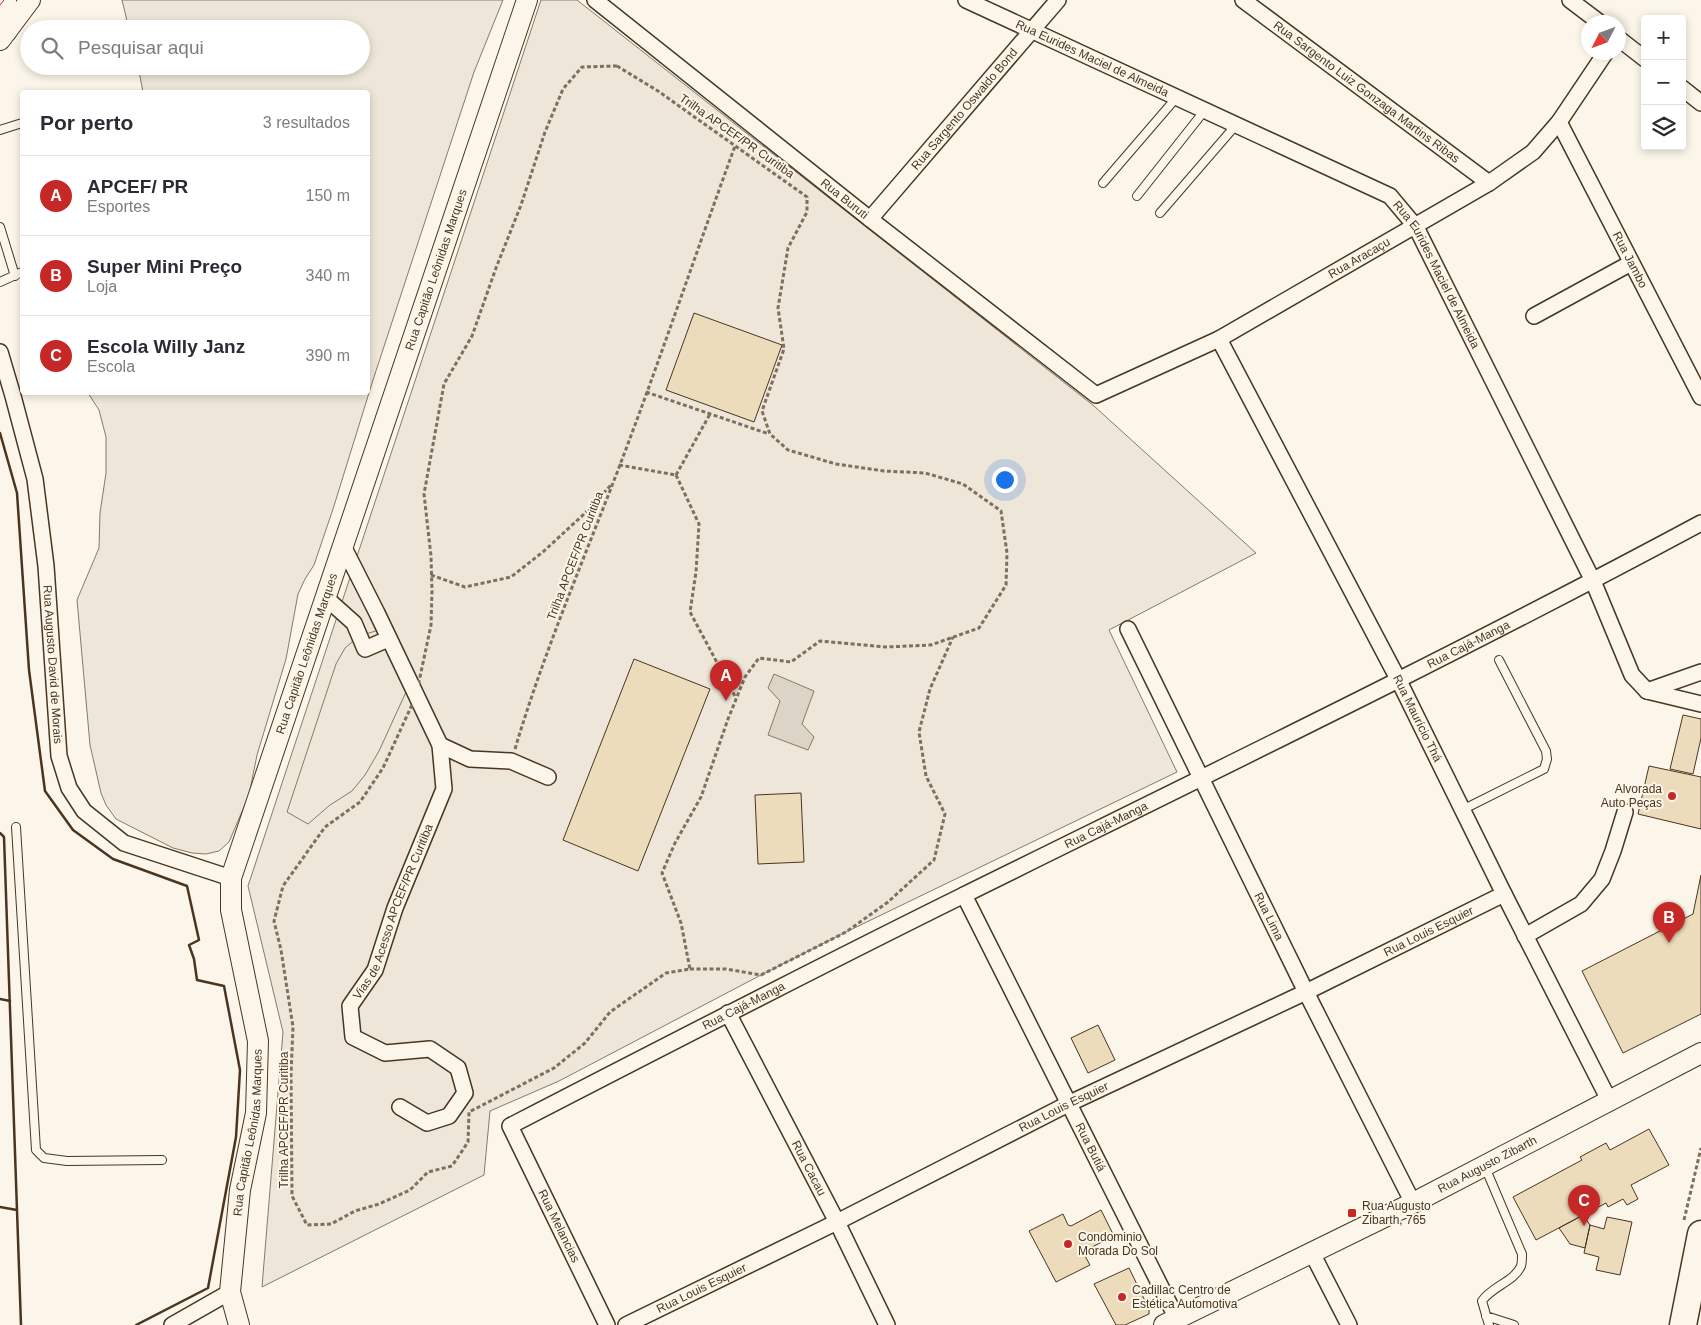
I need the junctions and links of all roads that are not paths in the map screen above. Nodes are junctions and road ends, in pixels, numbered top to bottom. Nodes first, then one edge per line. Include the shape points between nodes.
1 (6, 0) edge
2 (30, 0) edge
3 (526, 0) edge
4 (595, 0) edge
5 (966, 0) edge
6 (1058, 0) edge
7 (1244, 0) edge
8 (1570, 0) edge
9 (1590, 15) edge
10 (1033, 31) junction
11 (3, 36) edge
12 (1626, 44) edge
13 (1641, 56) edge
14 (1601, 60) edge
15 (1686, 91) edge
16 (1177, 97) junction
17 (1701, 103) edge
18 (1205, 110) junction
19 (1558, 122) junction
20 (20, 124) edge
21 (1236, 125) junction
22 (0, 130) edge
23 (1103, 183) dead end
24 (1489, 183) junction
25 (1138, 196) dead end
26 (1160, 213) dead end
27 (870, 219) junction
28 (0, 227) edge
29 (1416, 227) junction
30 (1631, 262) junction
31 (19, 274) edge
32 (0, 282) edge
33 (1534, 316) dead end
34 (1218, 339) junction
35 (0, 352) edge
36 (1096, 395) joint
37 (1701, 397) edge
38 (1701, 523) edge
39 (343, 546) junction
40 (1592, 582) junction
41 (326, 598) junction
42 (377, 613) junction
43 (354, 623) junction
44 (1128, 629) dead end
45 (388, 638) junction
46 (1499, 660) dead end
47 (1701, 672) edge
48 (1398, 679) junction
49 (1647, 691) junction
50 (1701, 704) edge
51 (440, 745) junction
52 (548, 777) dead end
53 (1202, 779) junction
54 (1462, 810) junction
55 (1625, 812) dead end
56 (16, 827) dead end
57 (231, 878) junction
58 (1504, 894) junction
59 (964, 895) junction
60 (1525, 936) junction
61 (1306, 992) junction
62 (728, 1014) junction
63 (1701, 1052) edge
64 (1609, 1100) junction
65 (1068, 1104) junction
66 (400, 1107) dead end
67 (510, 1126) joint
68 (162, 1160) dead end
69 (1484, 1166) junction
70 (1413, 1203) junction
71 (837, 1222) junction
72 (1701, 1234) edge
73 (1312, 1253) junction
74 (1698, 1275) edge
75 (230, 1292) junction
76 (1486, 1316) junction
77 (1171, 1322) edge
78 (172, 1325) edge
79 (238, 1325) edge
80 (608, 1325) edge
81 (626, 1325) edge
82 (887, 1325) edge
83 (1348, 1325) edge
84 (1489, 1325) edge
85 (1514, 1325) edge
86 (1682, 1325) edge

1 - 11 street
2 - 11 street
3 - 39 street, Rua Capitão Leônidas Marques
4 - 27 street, Rua Buruti
5 - 10 street, Rua Eurides Maciel de Almeida
6 - 10 street, Rua Sargento Oswaldo Bond
7 - 24 street, Rua Sargento Luiz Gonzaga Martins Ribas
8 - 9 street
10 - 16 street, Rua Eurides Maciel de Almeida
10 - 27 street, Rua Sargento Oswaldo Bond
12 - 13 street
14 - 19 street, Rua Aracaçu
15 - 17 street
16 - 18 street, Rua Eurides Maciel de Almeida
16 - 23 lane
18 - 21 street, Rua Eurides Maciel de Almeida
18 - 25 lane
19 - 24 street, Rua Aracaçu via 1533,152
19 - 30 street, Rua Jambo
20 - 22 lane
21 - 26 lane
21 - 29 street, Rua Eurides Maciel de Almeida via 1390,196
24 - 29 street, Rua Aracaçu
27 - 36 street, Rua Buruti
28 - 31 lane
29 - 34 street, Rua Aracaçu
29 - 40 street, Rua Eurides Maciel de Almeida
30 - 33 street
30 - 37 street, Rua Jambo
31 - 32 lane
34 - 36 street, Rua Aracaçu
34 - 48 street, Rua Maurício Thá
35 - 57 street, Rua Augusto David de Morais via 35,479 46,566 59,756 69,788 84,811 124,843
38 - 40 street, Rua Cajá-Manga
39 - 41 street, Rua Capitão Leônidas Marques
39 - 42 street, Vias de Acesso APCEF/PR Curitiba
40 - 48 street, Rua Cajá-Manga
40 - 49 street, Rua Eurides Maciel de Almeida via 1632,676
41 - 43 street
41 - 57 street, Rua Capitão Leônidas Marques
42 - 43 street
42 - 45 street, Vias de Acesso APCEF/PR Curitiba
43 - 45 street via 365,649
44 - 53 street, Rua Lima
45 - 51 street, Vias de Acesso APCEF/PR Curitiba
46 - 54 lane via 1546,751 1547,759 1544,770
47 - 49 street
48 - 53 street, Rua Cajá-Manga
48 - 54 street, Rua Maurício Thá
49 - 50 street
51 - 52 street via 470,759 511,761
51 - 66 street, Vias de Acesso APCEF/PR Curitiba via 444,789 375,970 350,1006 353,1037 385,1052 430,1050 458,1068 465,1093 449,1116 427,1123
53 - 59 street, Rua Cajá-Manga
53 - 61 street, Rua Lima
54 - 58 street, Rua Maurício Thá
55 - 60 street via 1602,879 1581,904
56 - 68 lane via 36,1150 44,1158 67,1161
57 - 75 street, Rua Capitão Leônidas Marques via 231,910 258,1041 256,1113 240,1190
58 - 60 street, Rua Maurício Thá
58 - 61 street, Rua Louis Esquier
59 - 62 street, Rua Cajá-Manga
59 - 65 street, Rua Butiá
60 - 64 street, Rua Maurício Thá
61 - 65 street, Rua Louis Esquier
61 - 70 street, Rua Lima
62 - 67 street, Rua Cajá-Manga
62 - 71 street, Rua Cacau
63 - 64 street, Rua Augusto Zibarth
64 - 69 street, Rua Augusto Zibarth
65 - 71 street, Rua Louis Esquier
65 - 77 street, Rua Butiá
67 - 80 street, Rua Melancias
69 - 70 street, Rua Augusto Zibarth
69 - 76 lane via 1522,1254 1522,1265 1512,1278 1488,1292 1482,1301
70 - 73 street, Rua Augusto Zibarth
71 - 81 street, Rua Louis Esquier
71 - 82 street, Rua Cacau
72 - 74 highway
73 - 77 street, Rua Augusto Zibarth
73 - 83 street
74 - 86 highway
75 - 78 street
75 - 79 street, Rua Capitão Leônidas Marques
76 - 84 lane
76 - 85 lane

